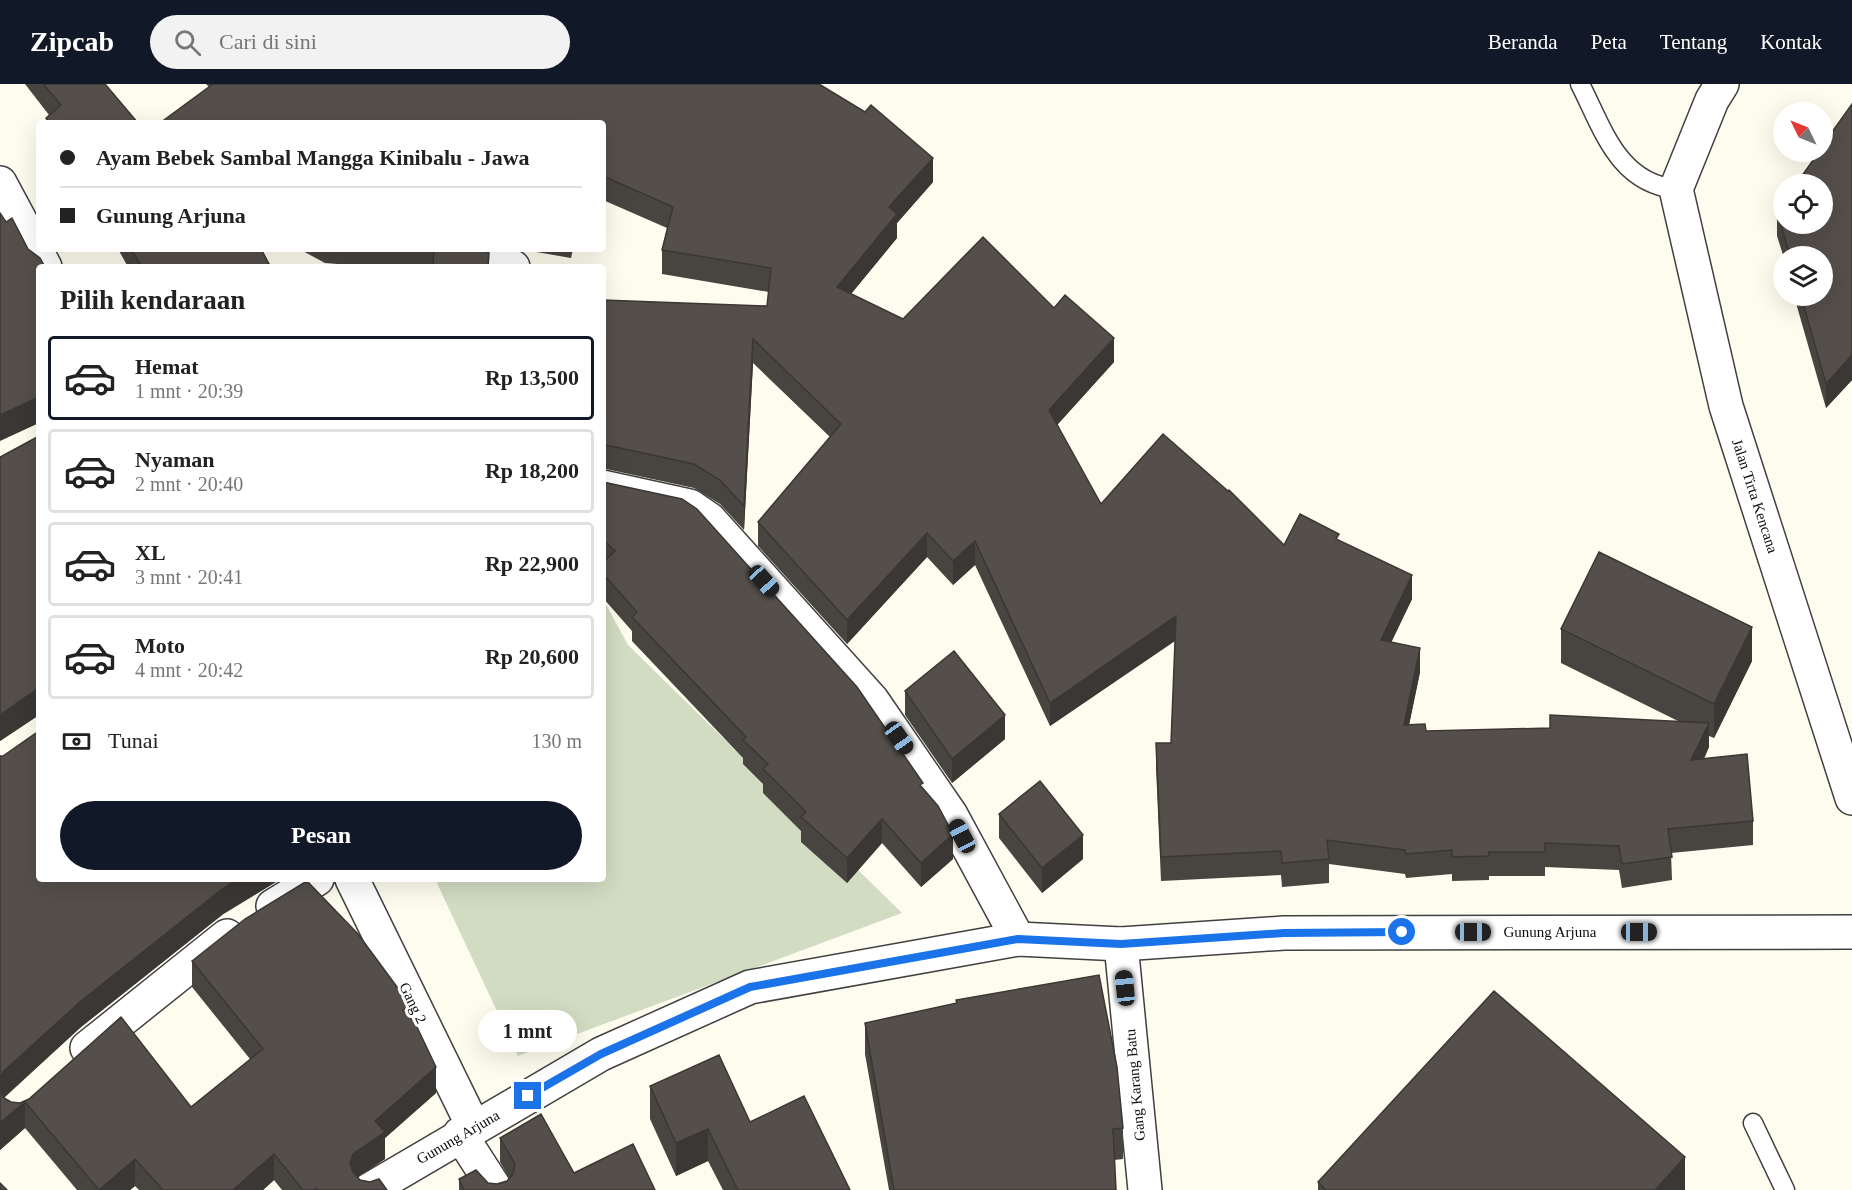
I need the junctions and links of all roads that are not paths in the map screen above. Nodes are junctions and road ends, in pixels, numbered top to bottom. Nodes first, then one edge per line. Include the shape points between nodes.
1 (1580, 84) edge
2 (1722, 84) edge
3 (0, 183) edge
4 (1676, 189) junction
5 (36, 250) edge
6 (481, 252) edge
7 (507, 264) edge
8 (606, 489) edge
9 (1852, 798) edge
10 (312, 882) edge
11 (353, 882) edge
12 (1852, 932) edge
13 (1018, 939) junction
14 (1121, 944) junction
15 (69, 1064) edge
16 (1753, 1124) dead end
17 (467, 1131) junction
18 (369, 1190) edge
19 (496, 1190) edge
20 (1145, 1190) edge
21 (1785, 1190) edge

1 - 4 lane via 1626,168 1648,182
2 - 4 street
3 - 5 street
4 - 9 street, Jalan Tirta Kencana via 1726,406
6 - 7 street
8 - 13 street via 690,506 709,519 872,700 951,815
10 - 15 street via 234,930
11 - 17 street, Gang 2
12 - 14 street, Gunung Arjuna via 1284,933
13 - 14 street, Gunung Arjuna
13 - 17 street, Gunung Arjuna via 750,987 601,1054
14 - 20 street, Gang Karang Batu
16 - 21 lane
17 - 18 street, Gunung Arjuna
17 - 19 street, Gang 2

